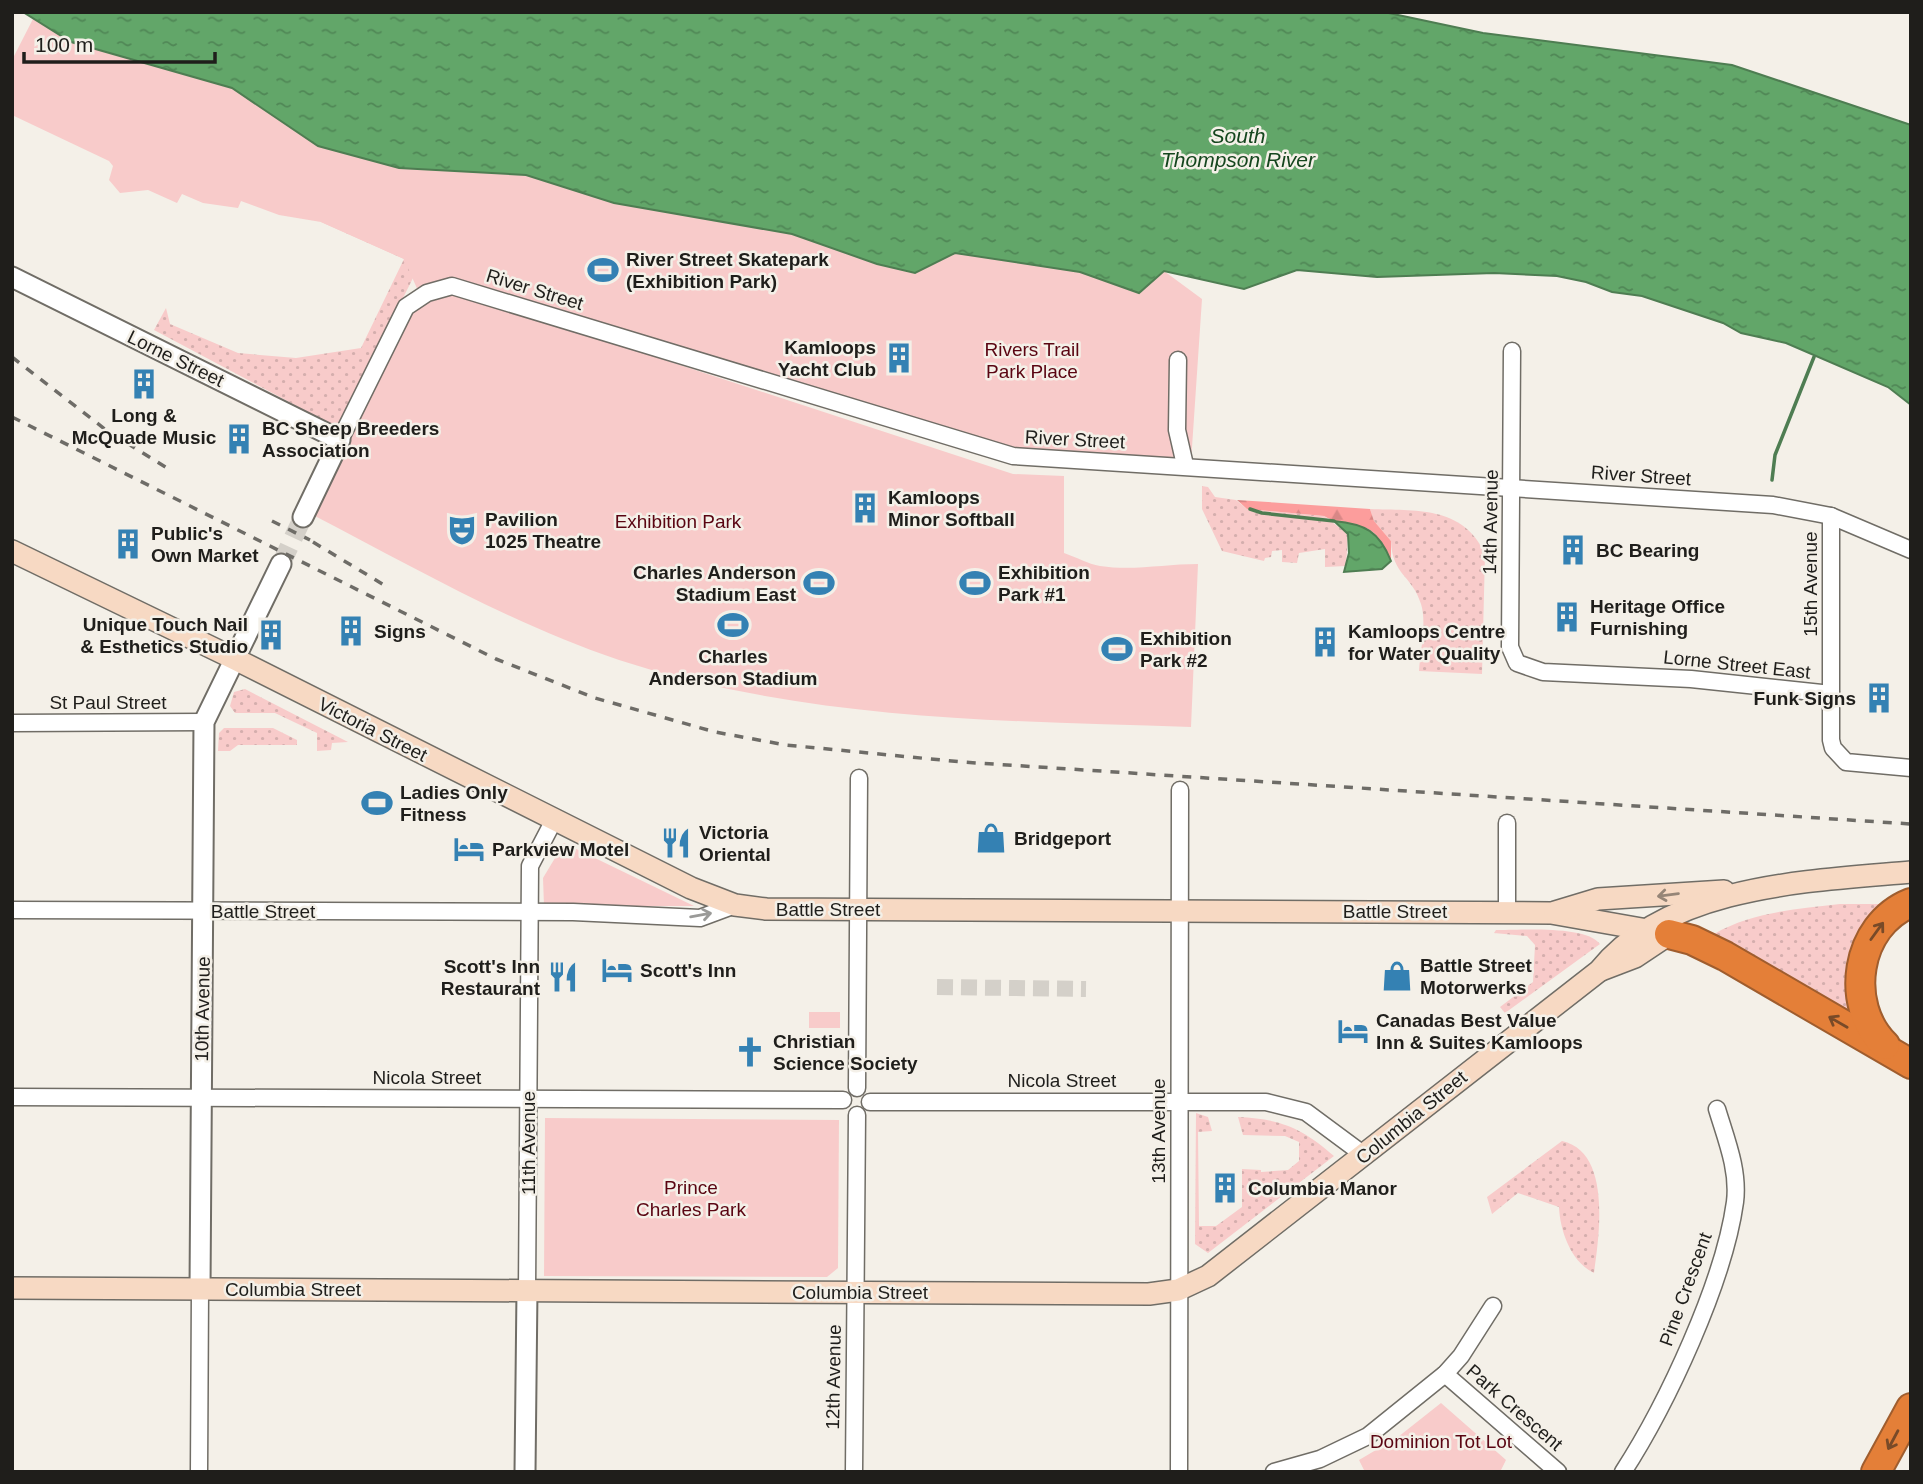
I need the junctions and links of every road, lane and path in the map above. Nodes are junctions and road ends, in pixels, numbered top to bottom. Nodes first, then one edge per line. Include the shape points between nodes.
1 (12, 277) edge
2 (1512, 351) dead end
3 (1178, 360) dead end
4 (340, 440) junction
5 (1185, 465) junction
6 (1511, 488) junction
7 (1831, 516) junction
8 (303, 517) tunnel mouth
9 (1911, 550) edge
10 (12, 551) edge
11 (281, 564) tunnel mouth
12 (233, 658) junction
13 (1543, 671) joint
14 (1831, 694) junction
15 (204, 722) junction
16 (12, 723) edge
17 (1911, 768) edge
18 (859, 778) dead end
19 (1180, 790) dead end
20 (554, 820) junction
21 (1507, 823) dead end
22 (1911, 872) edge
23 (1911, 886) edge
24 (1761, 889) junction
25 (1911, 903) edge
26 (735, 905) junction
27 (12, 910) edge
28 (859, 910) junction
29 (202, 911) junction
30 (1182, 911) junction
31 (531, 912) junction
32 (1507, 912) junction
33 (1551, 913) junction
34 (1657, 931) junction
35 (1904, 1060) edge
36 (857, 1088) junction
37 (12, 1097) edge
38 (201, 1097) junction
39 (528, 1098) junction
40 (842, 1100) junction
41 (1177, 1100) junction
42 (870, 1102) junction
43 (1717, 1109) dead end
44 (857, 1115) junction
45 (1364, 1155) junction
46 (12, 1288) edge
47 (200, 1289) junction
48 (527, 1290) junction
49 (1178, 1290) junction
50 (856, 1292) junction
51 (1493, 1306) dead end
52 (1445, 1374) junction
53 (1911, 1408) edge
54 (199, 1472) edge
55 (525, 1472) edge
56 (854, 1472) edge
57 (1179, 1472) edge
58 (1274, 1472) edge
59 (1558, 1472) edge
60 (1623, 1472) edge
61 (1876, 1472) edge

1 - 4 street, Lorne Street
2 - 6 street, 14th Avenue
3 - 5 street via 1177,430
4 - 5 street, River Street via 406,307 427,293 452,286 1013,456
4 - 8 street
5 - 6 street, River Street
6 - 7 street, River Street via 1773,505
6 - 13 street, 14th Avenue via 1510,648 1517,663
7 - 9 street, River Street
7 - 14 street, 15th Avenue
10 - 12 main road, Victoria Street
11 - 12 street, 10th Avenue
12 - 15 street, 10th Avenue
12 - 20 main road, Victoria Street
13 - 14 street, Lorne Street East via 1691,679
14 - 17 street, Lorne Street East via 1830,740 1846,762
15 - 16 street, St Paul Street
15 - 29 street, 10th Avenue
18 - 28 street
19 - 30 street, 13th Avenue
20 - 26 main road, Victoria Street
20 - 31 street, 11th Avenue via 530,866
21 - 32 street
22 - 24 main road
23 - 34 main road via 1766,903
24 -> 33 main road via 1598,900
24 - 34 main road via 1717,900
35 -> 25 highway via 1874,1034 1865,1016 1860,970 1871,939 1885,921
26 - 28 main road, Battle Street
31 -> 26 street, Battle Street via 700,918
27 - 29 street, Battle Street
28 - 30 main road, Battle Street
28 - 36 street
29 - 31 street, Battle Street
29 - 38 street, 10th Avenue
30 - 32 main road, Battle Street
30 - 41 street, 13th Avenue
31 - 39 street, 11th Avenue
32 - 33 main road, Battle Street
33 - 34 main road, Battle Street
35 -> 34 highway via 1725,957 1692,940
34 - 45 main road, Columbia Street via 1635,957 1599,971
36 - 40 street via 847,1091
36 - 42 street via 868,1093
37 - 38 street, Nicola Street
38 - 39 street, Nicola Street
38 - 47 street, 10th Avenue
39 - 40 street, Nicola Street
39 - 48 street, 11th Avenue
40 - 44 street via 847,1112
41 - 42 street, Nicola Street
41 - 45 street, Nicola Street via 1266,1102 1294,1108 1317,1119
41 - 49 street, 13th Avenue
42 - 44 street via 867,1110
43 - 60 street, Pine Crescent via 1735,1165 1735,1201 1720,1263 1682,1359
44 - 50 street, 12th Avenue
45 - 49 main road, Columbia Street via 1208,1276
46 - 47 main road, Columbia Street
47 - 48 main road, Columbia Street
47 - 54 street, 10th Avenue
48 - 50 main road, Columbia Street
48 - 55 street, 11th Avenue
49 - 50 main road, Columbia Street via 1149,1294
49 - 57 street, 13th Avenue
50 - 56 street, 12th Avenue
51 - 52 street
52 - 58 street via 1368,1436 1320,1459
52 - 59 street, Park Crescent
53 -> 61 highway

